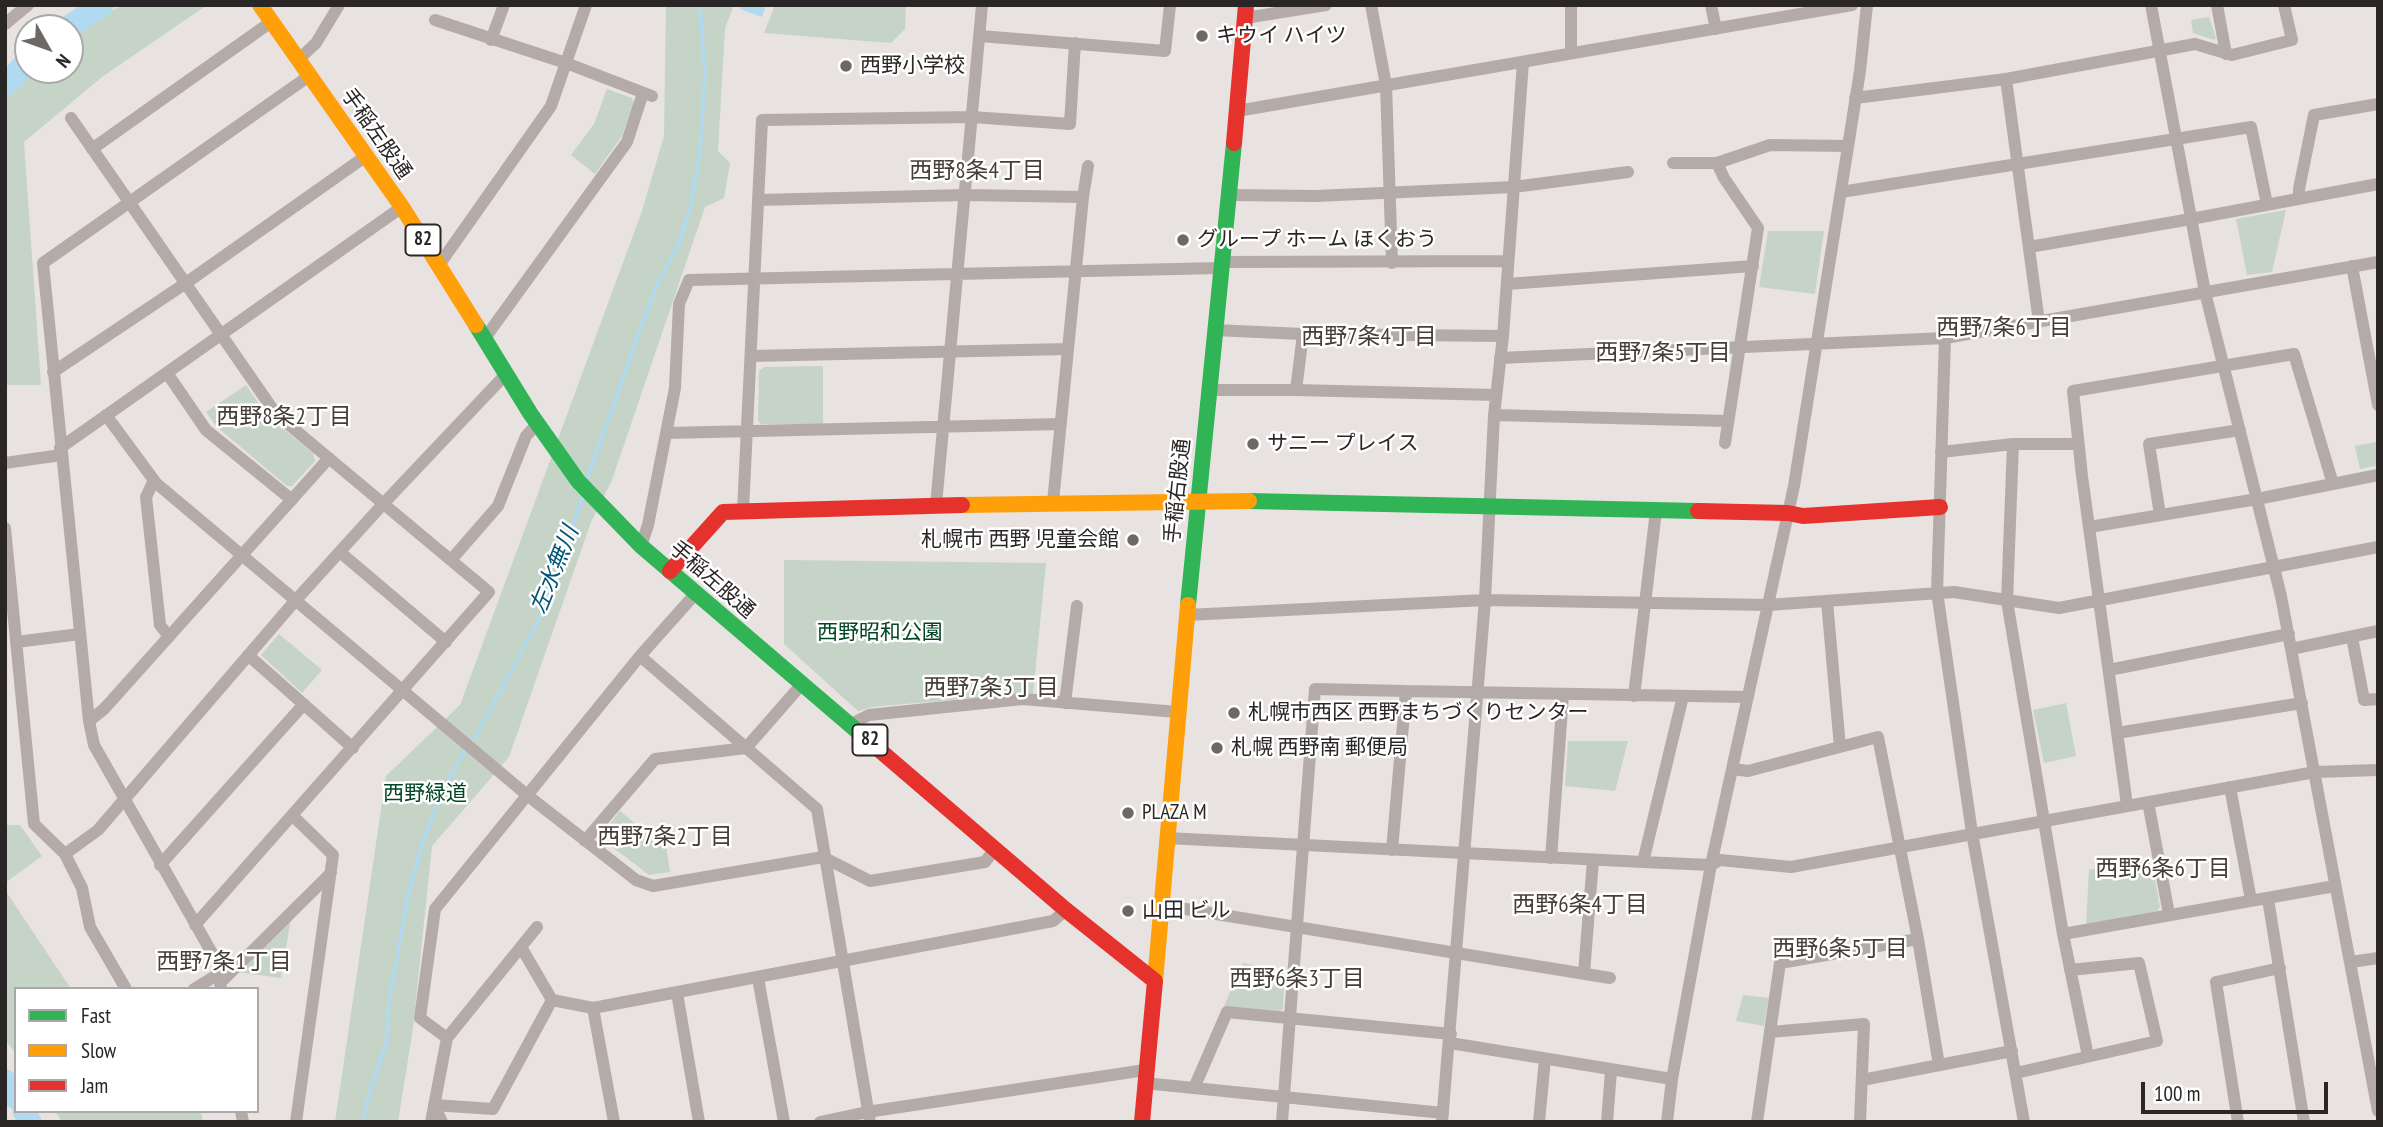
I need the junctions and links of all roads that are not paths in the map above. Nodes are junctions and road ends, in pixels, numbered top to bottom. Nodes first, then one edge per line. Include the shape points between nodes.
1 (28, 5) edge
2 (260, 5) edge
3 (339, 5) edge
4 (503, 5) edge
5 (586, 5) edge
6 (982, 5) edge
7 (1170, 5) edge
8 (1326, 5) edge
9 (1371, 5) edge
10 (1571, 5) edge
11 (1711, 5) edge
12 (1852, 5) edge
13 (1867, 5) edge
14 (2151, 5) edge
15 (2217, 5) edge
16 (2284, 5) edge
17 (1245, 11) edge
18 (1787, 11) edge
19 (435, 20) dead end
20 (271, 22) junction
21 (5, 24) edge
22 (1716, 29) junction
23 (980, 36) junction
24 (491, 40) junction
25 (1074, 43) junction
26 (2159, 49) junction
27 (1571, 53) junction
28 (2226, 54) junction
29 (298, 60) junction
30 (1523, 62) junction
31 (566, 64) junction
32 (309, 76) junction
33 (2006, 79) junction
34 (1386, 85) junction
35 (1855, 98) junction
36 (2378, 104) edge
37 (1237, 111) junction
38 (972, 117) junction
39 (71, 118) dead end
40 (2176, 140) junction
41 (1848, 146) junction
42 (92, 149) junction
43 (366, 156) junction
44 (1673, 163) dead end
45 (1717, 163) junction
46 (2017, 164) junction
47 (1088, 166) dead end
48 (1628, 172) dead end
49 (2378, 184) edge
50 (1514, 187) junction
51 (1390, 192) junction
52 (1841, 192) junction
53 (966, 195) junction
54 (1230, 195) junction
55 (1083, 197) junction
56 (2299, 198) junction
57 (758, 200) junction
58 (129, 202) junction
59 (2267, 204) junction
60 (402, 207) junction
61 (2191, 219) junction
62 (2029, 247) junction
63 (1508, 261) junction
64 (2378, 262) edge
65 (1392, 263) junction
66 (439, 265) junction
67 (1221, 265) junction
68 (1753, 266) junction
69 (2352, 266) junction
70 (1075, 271) junction
71 (958, 274) junction
72 (754, 278) junction
73 (186, 284) junction
74 (1507, 284) junction
75 (2205, 292) junction
76 (2039, 321) junction
77 (1214, 330) junction
78 (221, 334) junction
79 (1303, 334) junction
80 (1503, 337) junction
81 (485, 338) junction
82 (1945, 338) junction
83 (1817, 343) junction
84 (1741, 346) junction
85 (1067, 349) junction
86 (950, 352) junction
87 (751, 356) junction
88 (1500, 358) junction
89 (2223, 366) junction
90 (53, 372) junction
91 (167, 373) junction
92 (507, 373) junction
93 (1208, 390) junction
94 (1296, 390) junction
95 (1496, 395) junction
96 (2378, 405) edge
97 (106, 415) junction
98 (1494, 415) junction
99 (1727, 421) junction
100 (537, 424) junction
101 (1061, 424) junction
102 (943, 426) junction
103 (747, 430) junction
104 (2239, 430) junction
105 (666, 433) junction
106 (1725, 443) dead end
107 (2013, 444) junction
108 (2078, 444) junction
109 (60, 451) junction
110 (1941, 452) junction
111 (329, 458) junction
112 (5, 463) edge
113 (2378, 475) edge
114 (154, 480) junction
115 (2333, 484) junction
116 (2257, 499) junction
117 (292, 500) junction
118 (1198, 500) junction
119 (1053, 502) junction
120 (384, 503) junction
121 (936, 505) junction
122 (1940, 507) junction
123 (1490, 508) junction
124 (743, 510) junction
125 (1656, 511) junction
126 (1788, 513) junction
127 (2160, 515) junction
128 (2089, 527) junction
129 (5, 528) edge
130 (641, 546) junction
131 (2378, 547) edge
132 (341, 553) junction
133 (242, 556) junction
134 (451, 560) junction
135 (2274, 567) junction
136 (670, 571) junction
137 (1937, 592) junction
138 (696, 593) junction
139 (1485, 600) junction
140 (2099, 600) junction
141 (295, 601) junction
142 (1827, 601) junction
143 (2007, 601) junction
144 (1644, 604) junction
145 (1768, 605) junction
146 (1077, 606) dead end
147 (1187, 615) junction
148 (2378, 631) edge
149 (80, 635) junction
150 (2289, 635) junction
151 (169, 637) junction
152 (2352, 637) junction
153 (16, 642) junction
154 (446, 642) junction
155 (2291, 649) junction
156 (248, 655) junction
157 (640, 656) junction
158 (2109, 670) junction
159 (802, 684) junction
160 (1406, 691) junction
161 (404, 692) junction
162 (1476, 694) junction
163 (1563, 695) junction
164 (1634, 696) junction
165 (1683, 696) junction
166 (1748, 697) junction
167 (2378, 699) edge
168 (2302, 703) junction
169 (304, 704) junction
170 (1065, 704) junction
171 (1177, 712) junction
172 (89, 720) junction
173 (851, 724) junction
174 (2117, 733) junction
175 (1840, 747) junction
176 (353, 748) junction
177 (746, 748) junction
178 (1733, 768) junction
179 (2378, 770) edge
180 (2315, 772) junction
181 (2230, 787) junction
182 (527, 795) junction
183 (125, 799) junction
184 (2148, 802) junction
185 (2127, 805) junction
186 (293, 816) junction
187 (2043, 820) junction
188 (1972, 833) junction
189 (1166, 838) junction
190 (585, 841) junction
191 (1303, 845) junction
192 (1899, 846) junction
193 (995, 849) junction
194 (1392, 850) junction
195 (65, 854) junction
196 (1465, 854) junction
197 (823, 857) junction
198 (1550, 858) junction
199 (1592, 860) junction
200 (1643, 862) junction
201 (160, 865) junction
202 (1711, 865) junction
203 (331, 873) junction
204 (2335, 886) junction
205 (2268, 899) junction
206 (2250, 901) junction
207 (1161, 905) junction
208 (1066, 910) junction
209 (2169, 915) junction
210 (195, 925) junction
211 (537, 927) dead end
212 (1296, 927) junction
213 (2063, 934) junction
214 (1918, 939) junction
215 (521, 947) junction
216 (1457, 953) junction
217 (2378, 958) edge
218 (842, 962) junction
219 (2351, 962) junction
220 (2280, 968) junction
221 (2070, 970) junction
222 (1584, 973) junction
223 (758, 978) junction
224 (1610, 978) dead end
225 (1155, 981) junction
226 (220, 982) edge
227 (125, 987) edge
228 (201, 987) edge
229 (677, 993) junction
230 (552, 1000) junction
231 (593, 1008) junction
232 (1290, 1017) junction
233 (1770, 1032) junction
234 (447, 1038) junction
235 (1450, 1038) junction
236 (2012, 1051) junction
237 (2088, 1056) junction
238 (1545, 1059) junction
239 (1940, 1065) junction
240 (1611, 1071) junction
241 (2016, 1073) junction
242 (1145, 1077) junction
243 (1672, 1079) junction
244 (1862, 1080) junction
245 (1194, 1088) junction
246 (1283, 1096) junction
247 (434, 1105) junction
248 (493, 1109) junction
249 (2378, 1111) edge
250 (868, 1117) edge
251 (1442, 1117) edge
252 (296, 1122) edge
253 (431, 1122) edge
254 (442, 1122) edge
255 (499, 1122) edge
256 (614, 1122) edge
257 (699, 1122) edge
258 (784, 1122) edge
259 (821, 1122) edge
260 (1142, 1122) edge
261 (1282, 1122) edge
262 (1539, 1122) edge
263 (1607, 1122) edge
264 (1667, 1122) edge
265 (1756, 1122) edge
266 (1860, 1122) edge
267 (2024, 1122) edge
268 (2238, 1122) edge
269 (2304, 1122) edge

1 - 21 street
2 - 20 street, 手稲左股通 / 82
3 - 29 street via 316,43
4 - 24 street
5 - 31 street
6 - 23 street
7 - 25 street via 1165,51
8 - 17 street
9 - 34 street
10 - 27 street
11 - 22 street
12 - 18 street
13 - 35 street
14 - 26 street
15 - 28 street
16 - 28 street via 2292,40
17 - 37 street, 手稲右股通
18 - 22 street
19 - 24 street
20 - 29 street, 手稲左股通 / 82
20 - 42 street
22 - 27 street
23 - 25 street
23 - 38 street
24 - 31 street
25 - 38 street via 1070,124
26 - 28 street via 2194,44
26 - 33 street
26 - 40 street
27 - 30 street
29 - 32 street, 手稲左股通 / 82
30 - 34 street
30 - 50 street
31 - 66 street via 551,106
31 - 81 street via 648,94 627,142
32 - 43 street, 手稲左股通 / 82
32 - 58 street
33 - 35 street
33 - 46 street
34 - 37 street
34 - 51 street
35 - 41 street
36 - 56 street via 2314,115
37 - 54 street, 手稲右股通
38 - 53 street
38 - 57 street via 762,120
39 - 42 street
40 - 46 street
40 - 59 street via 2251,127
40 - 61 street
41 - 45 street via 1770,145
41 - 52 street
42 - 58 street
43 - 60 street, 手稲左股通 / 82
43 - 73 street
44 - 45 street
45 - 68 street via 1758,228
46 - 52 street
46 - 62 street
47 - 55 street
48 - 50 street
49 - 56 street
50 - 51 street
50 - 63 street
51 - 54 street
51 - 65 street
52 - 83 street
53 - 55 street
53 - 57 street
53 - 71 street
54 - 67 street, 手稲右股通
55 - 70 street
56 - 59 street
57 - 72 street
58 - 73 street
58 - 90 street via 43,263
59 - 61 street
60 - 66 street, 手稲左股通 / 82
60 - 78 street
61 - 62 street
61 - 75 street
62 - 76 street
63 - 65 street
63 - 74 street
64 - 69 street
65 - 67 street
66 - 81 street, 手稲左股通 / 82
67 - 70 street
67 - 77 street, 手稲右股通
68 - 74 street
68 - 84 street
69 - 75 street
69 - 96 street
70 - 71 street
70 - 85 street
71 - 72 street
71 - 86 street
72 - 87 street
72 - 105 street via 689,280 679,304 675,388
73 - 78 street
73 - 90 street
74 - 80 street
75 - 76 street
75 - 89 street
76 - 82 street
77 - 79 street
77 - 93 street, 手稲右股通
78 - 91 street
78 - 111 street via 276,414
79 - 80 street
79 - 94 street
80 - 88 street
81 - 92 street, 手稲左股通 / 82
82 - 83 street
82 - 110 street
83 - 84 street
83 - 126 street
84 - 88 street
84 - 99 street
85 - 86 street
85 - 101 street
86 - 87 street
86 - 102 street
87 - 103 street
88 - 95 street
89 - 104 street
89 - 108 street via 2073,391
89 - 115 street via 2294,354
90 - 109 street
91 - 97 street
91 - 117 street via 206,430
92 - 100 street, 手稲左股通 / 82
92 - 120 street
93 - 94 street
93 - 118 street, 手稲右股通
94 - 95 street
95 - 98 street
97 - 109 street
97 - 114 street
98 - 99 street
98 - 123 street
99 - 106 street
100 - 130 street, 手稲左股通 / 82 via 578,481
100 - 134 street via 526,436 498,506
101 - 102 street
101 - 119 street
102 - 103 street
102 - 121 street
103 - 105 street
103 - 124 street
104 - 116 street
104 - 127 street via 2149,444
105 - 130 street
107 - 108 street
107 - 110 street
107 - 143 street
108 - 128 street
109 - 112 street
109 - 149 street
110 - 122 street
111 - 117 street
111 - 120 street
113 - 115 street
114 - 133 street
114 - 151 street via 146,497 160,625
115 - 116 street
116 - 127 street
116 - 135 street
117 - 133 street
118 - 119 street
118 - 123 street
118 - 147 street, 手稲右股通
119 - 121 street
120 - 132 street
120 - 134 street
121 - 124 street
122 - 126 street via 1802,516
122 - 137 street
123 - 125 street
123 - 139 street
124 - 136 street via 723,512
125 - 126 street
125 - 144 street
126 - 145 street
127 - 128 street
128 - 140 street
129 - 153 street
130 - 136 street, 手稲左股通 / 82
131 - 135 street
132 - 141 street
132 - 154 street
133 - 141 street
133 - 151 street
134 - 154 street via 489,592
135 - 140 street
135 - 150 street
136 - 138 street, 手稲左股通 / 82
137 - 142 street
137 - 143 street
137 - 188 street
138 - 157 street
138 - 159 street, 手稲左股通 / 82
139 - 144 street
139 - 147 street
139 - 162 street
140 - 143 street via 2059,608
140 - 158 street
141 - 156 street
141 - 161 street
142 - 145 street
142 - 175 street
143 - 187 street
144 - 145 street
144 - 164 street
145 - 166 street
146 - 170 street
147 - 171 street, 手稲右股通
148 - 152 street
149 - 153 street
149 - 172 street
150 - 155 street
150 - 158 street
151 - 172 street
152 - 155 street
152 - 167 street via 2364,700
153 - 195 street via 34,824
154 - 161 street
155 - 168 street
156 - 169 street
156 - 183 street
157 - 177 street
157 - 182 street
158 - 174 street
159 - 173 street, 手稲左股通 / 82
159 - 177 street
160 - 162 street
160 - 191 street via 1315,689
160 - 194 street
161 - 176 street
161 - 182 street
162 - 163 street
162 - 196 street
163 - 164 street
163 - 198 street
164 - 165 street
165 - 166 street
165 - 200 street
166 - 178 street
168 - 174 street
168 - 180 street
169 - 176 street
169 - 201 street
170 - 171 street
170 - 173 street via 1023,699 869,715
171 - 189 street, 手稲右股通
172 - 183 street via 94,745
173 - 193 street, 手稲左股通 / 82
174 - 185 street
175 - 178 street via 1748,771
175 - 192 street via 1878,737
176 - 186 street
177 - 190 street via 655,759
177 - 197 street via 817,809
178 - 202 street
179 - 180 street
180 - 181 street
180 - 204 street
181 - 184 street
181 - 206 street
182 - 190 street
182 - 234 street via 435,909 420,1018
183 - 195 street via 98,830
183 - 201 street
184 - 185 street
184 - 209 street
185 - 187 street
186 - 203 street via 333,855
186 - 210 street
187 - 188 street
187 - 213 street
188 - 192 street
188 - 236 street
189 - 191 street
189 - 207 street, 手稲右股通
190 - 197 street via 636,880 653,886
191 - 194 street
191 - 212 street
192 - 202 street via 1791,867 1720,860
192 - 214 street
193 - 197 street via 985,862 870,881
193 - 208 street, 手稲左股通 / 82
194 - 196 street
195 - 227 street via 82,888 90,928
196 - 198 street
196 - 216 street
197 - 218 street
198 - 199 street
199 - 200 street
199 - 222 street
200 - 202 street
201 - 210 street
202 - 243 street
203 - 226 street
203 - 252 street
204 - 205 street
204 - 219 street
205 - 206 street
205 - 220 street
206 - 209 street
207 - 212 street
207 - 225 street, 手稲右股通
208 - 218 street via 1053,921
208 - 225 street, 手稲左股通 / 82
209 - 213 street
210 - 226 street via 217,962
211 - 215 street
212 - 216 street
212 - 232 street
213 - 221 street
214 - 233 street via 1780,963
214 - 239 street
215 - 230 street
215 - 234 street
216 - 222 street
216 - 235 street
217 - 219 street
218 - 223 street
218 - 250 street
219 - 249 street
220 - 268 street via 2216,982
220 - 269 street
221 - 237 street
221 - 237 street via 2139,963 2157,1041
222 - 224 street
223 - 229 street
223 - 258 street
225 - 242 street
226 - 228 street
229 - 231 street
229 - 257 street
230 - 231 street
230 - 248 street
231 - 256 street
232 - 235 street
232 - 245 street via 1227,1012
232 - 246 street
233 - 244 street via 1864,1024
233 - 265 street
234 - 247 street
235 - 238 street
235 - 251 street
236 - 239 street
236 - 241 street
237 - 241 street
238 - 240 street
238 - 262 street
239 - 244 street
240 - 243 street
240 - 263 street
241 - 267 street
242 - 245 street
242 - 250 street
242 - 260 street
243 - 264 street
244 - 266 street
245 - 246 street
246 - 251 street
246 - 261 street
247 - 248 street
247 - 253 street
247 - 254 street
248 - 255 street
250 - 259 street

